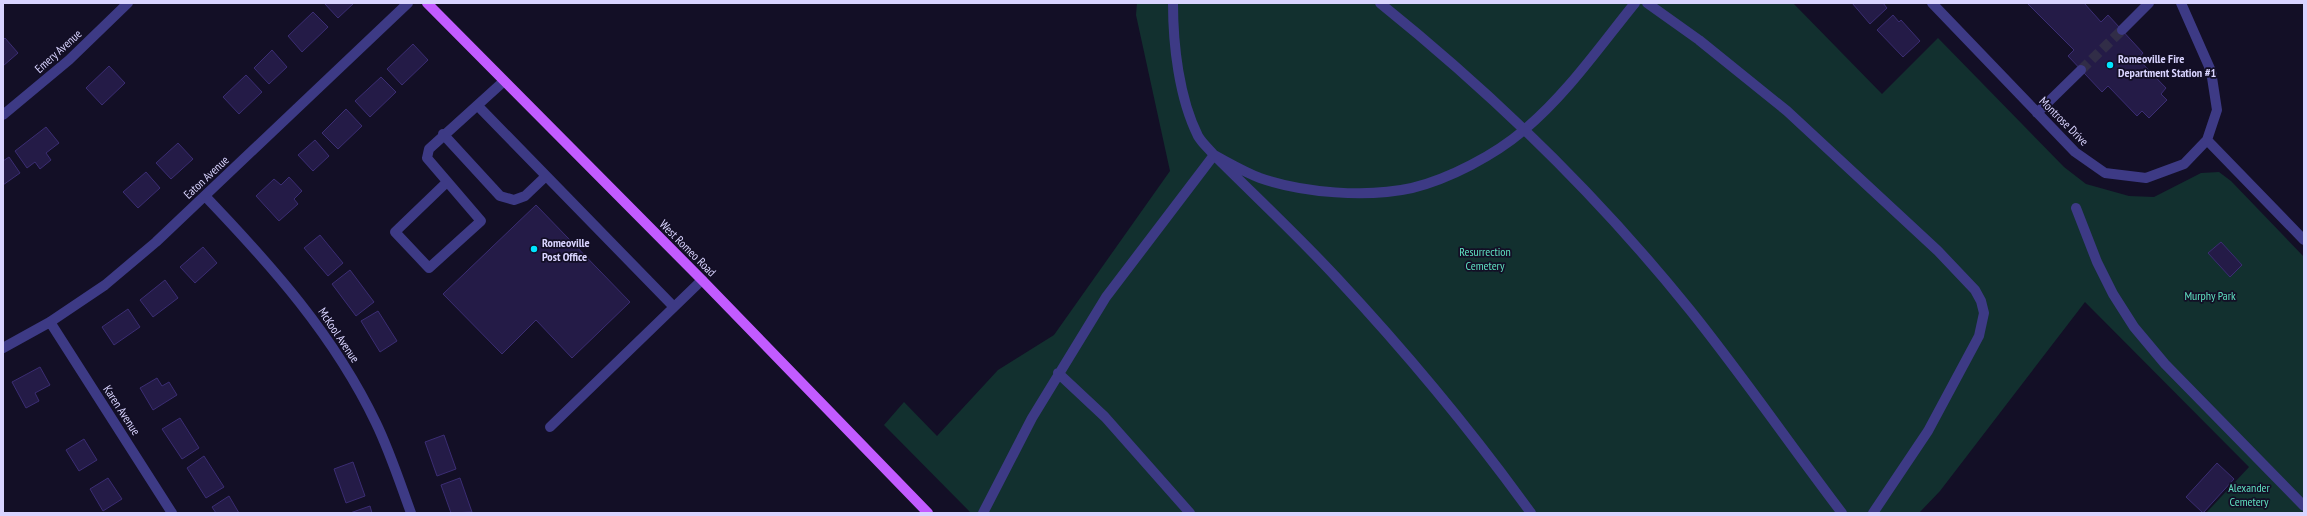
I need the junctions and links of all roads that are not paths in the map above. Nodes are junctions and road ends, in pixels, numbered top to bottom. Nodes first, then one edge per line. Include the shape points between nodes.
1 (128, 3) edge
2 (408, 3) edge
3 (427, 3) edge
4 (1173, 3) edge
5 (1380, 3) edge
6 (1635, 3) edge
7 (1647, 3) edge
8 (1932, 3) edge
9 (2149, 3) edge
10 (2181, 3) edge
11 (2122, 30) tunnel mouth
12 (2082, 70) tunnel mouth
13 (504, 82) junction
14 (478, 106) junction
15 (2037, 113) junction
16 (3, 115) edge
17 (1524, 130) junction
18 (443, 134) junction
19 (2207, 140) junction
20 (1214, 155) junction
21 (546, 176) junction
22 (447, 182) junction
23 (205, 196) junction
24 (2076, 208) dead end
25 (2304, 240) edge
26 (702, 280) junction
27 (673, 306) junction
28 (50, 322) junction
29 (3, 348) edge
30 (1058, 372) junction
31 (550, 427) dead end
32 (2304, 506) edge
33 (172, 513) edge
34 (411, 513) edge
35 (928, 513) edge
36 (983, 513) edge
37 (1190, 513) edge
38 (1531, 513) edge
39 (1842, 513) edge
40 (1873, 513) edge

1 - 16 street, Emery Avenue via 69,60
2 - 23 street, Eaton Avenue
3 - 13 main road, West Romeo Road
4 - 20 street via 1176,51 1182,85 1198,137
5 - 17 street
6 - 17 street via 1552,104
7 - 40 street via 1699,40 1792,116 1938,251 1975,290 1981,302 1984,313 1979,336 1928,431
8 - 15 street, Montrose Drive
9 - 11 street
10 - 19 street via 2211,71 2217,110
12 - 15 street
13 - 14 street
13 - 26 main road, West Romeo Road
14 - 18 street
14 - 21 street
15 - 19 street, Montrose Drive via 2075,152 2105,173 2146,178 2184,164
17 - 20 street via 1502,147 1445,176 1413,188 1382,192 1337,192 1295,187 1259,178
17 - 39 street via 1598,206 1690,310
18 - 21 street via 500,196 514,200 525,196
18 - 22 street via 429,149 427,158
19 - 25 street
20 - 30 street via 1106,297
20 - 38 street via 1336,276 1386,331 1485,450
21 - 27 street
22 - 22 street via 481,221 429,268 395,232
23 - 28 street, Eaton Avenue via 105,285
23 - 34 street, McKool Avenue via 289,287 331,344 376,422
24 - 32 street via 2097,262 2113,294 2134,326 2165,364
26 - 27 street
26 - 35 main road, West Romeo Road
27 - 31 street
28 - 29 street, Eaton Avenue
28 - 33 street, Karen Avenue
30 - 36 street
30 - 37 street via 1105,417

